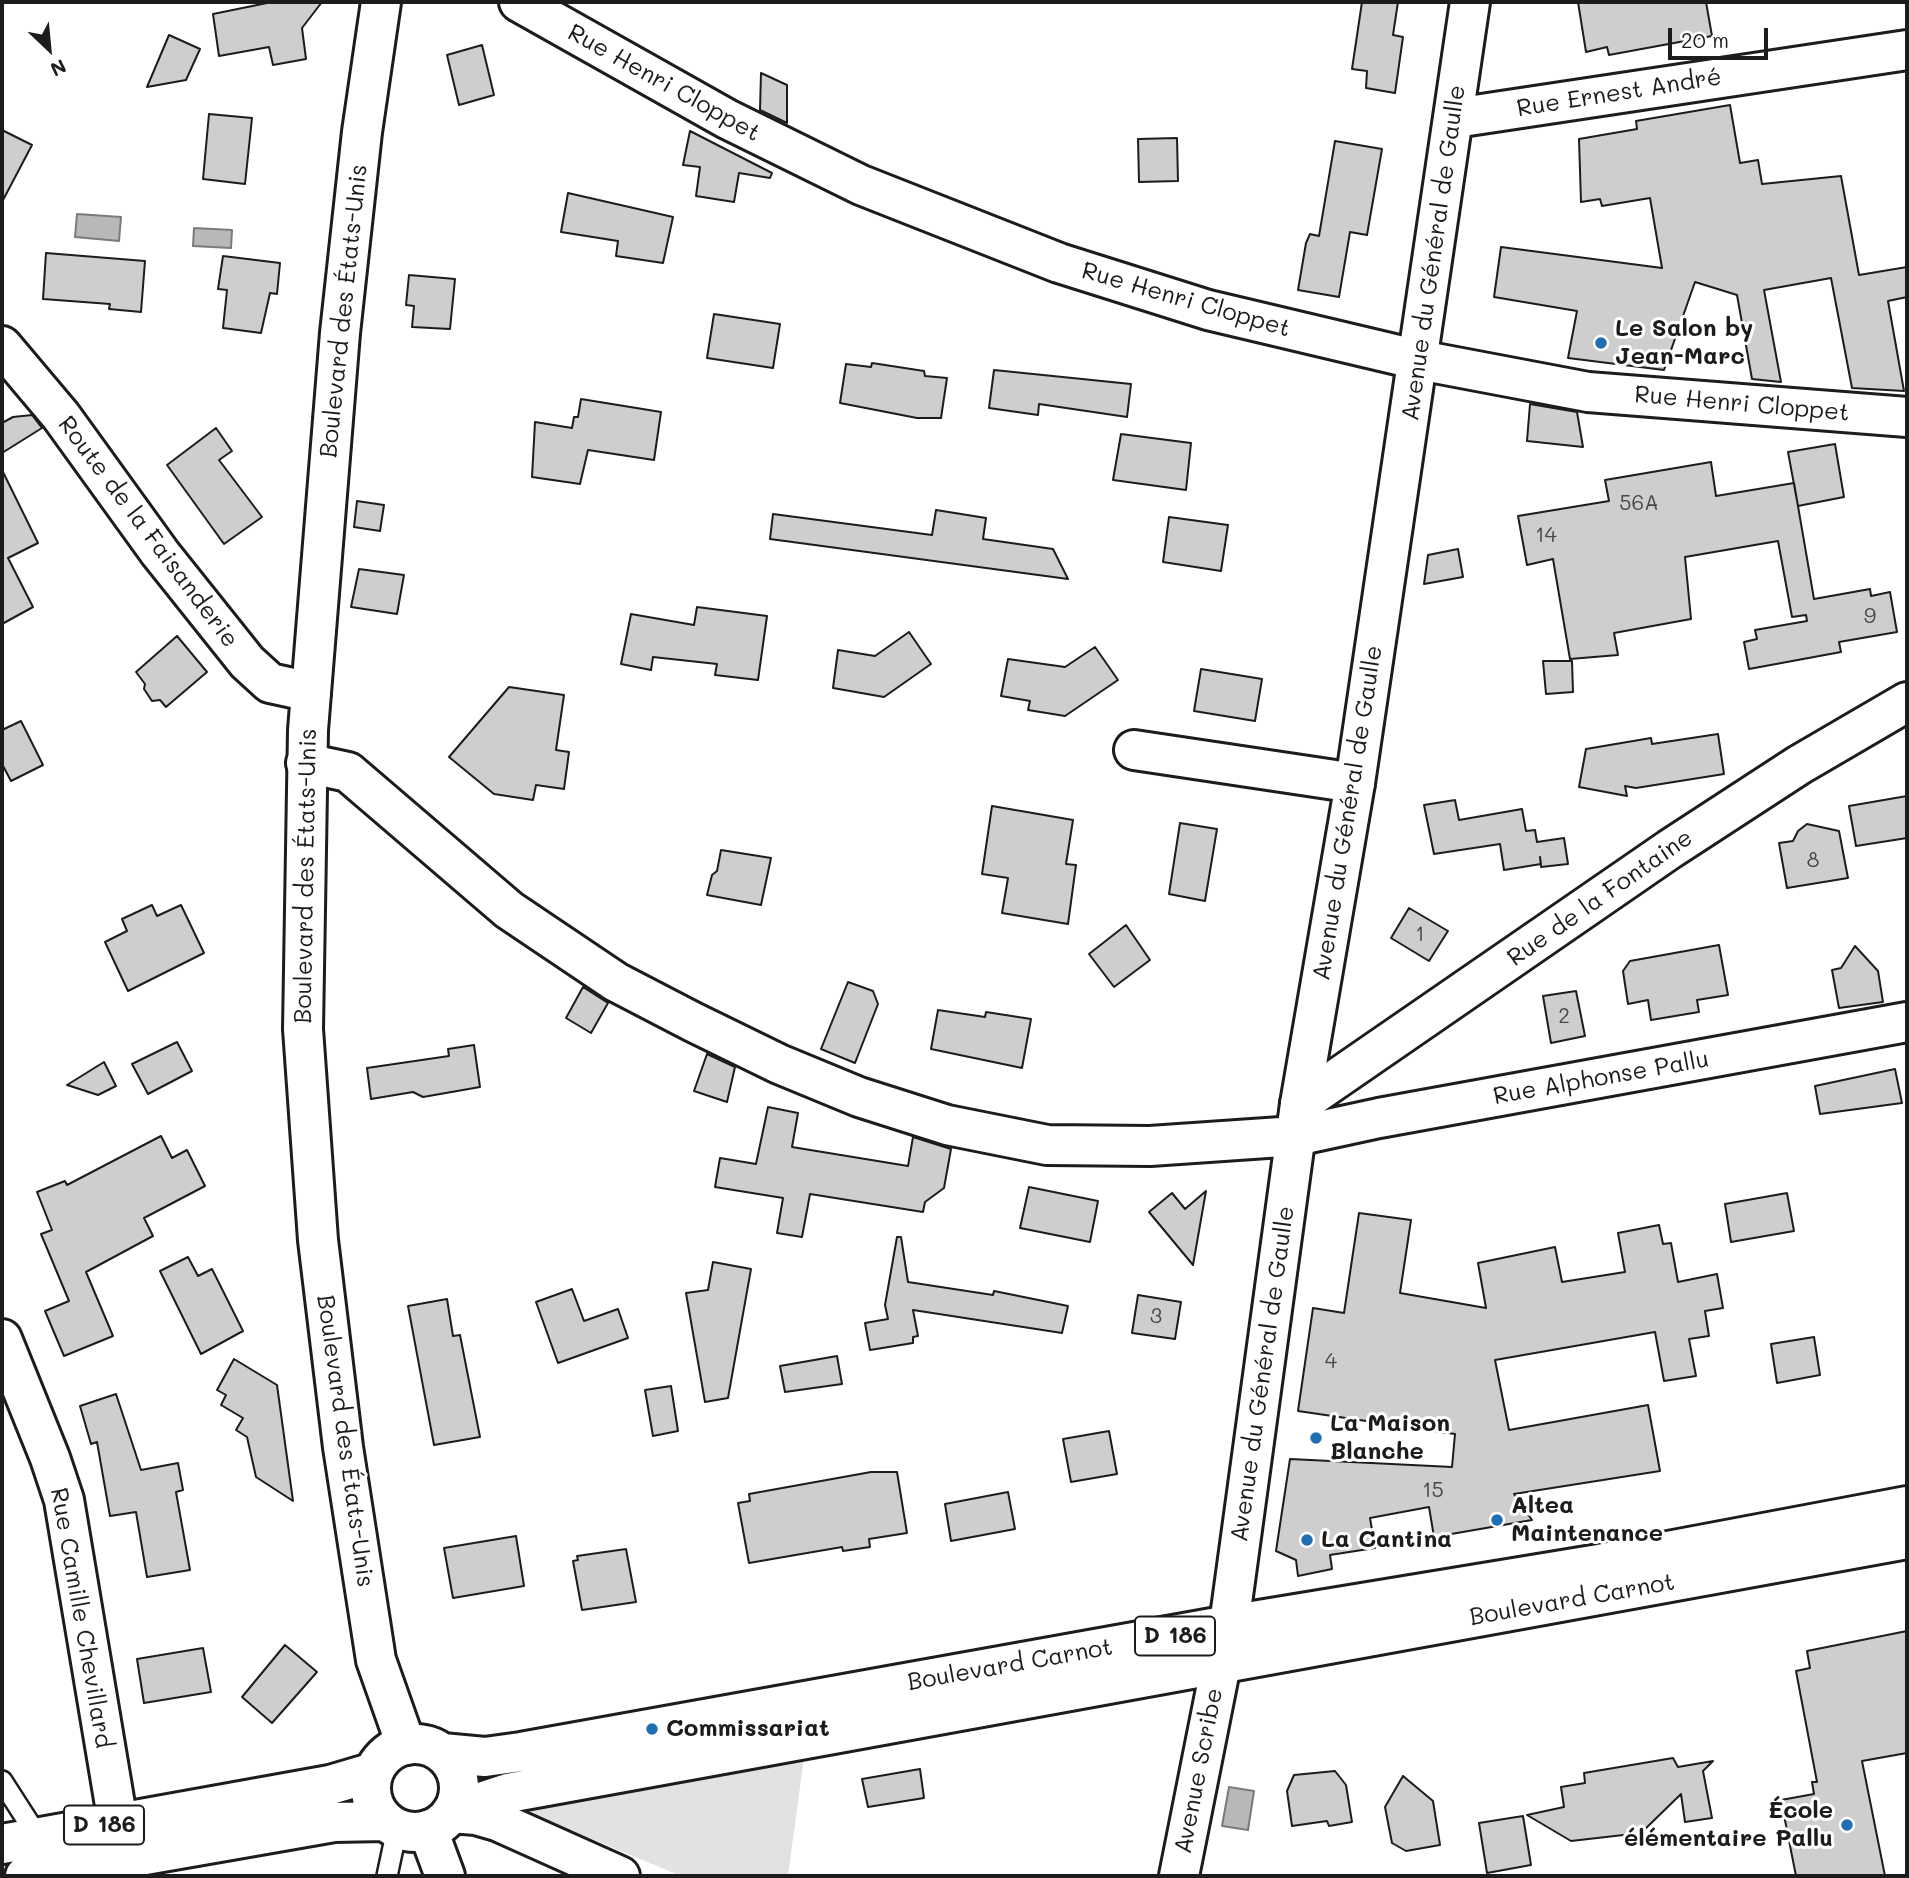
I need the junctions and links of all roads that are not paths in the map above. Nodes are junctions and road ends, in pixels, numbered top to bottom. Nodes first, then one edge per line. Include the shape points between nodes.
1 (381, 2) edge
2 (519, 2) edge
3 (1470, 2) edge
4 (1907, 50) edge
5 (1455, 118) junction
6 (1419, 360) junction
7 (10, 369) edge
8 (1907, 417) edge
9 (311, 692) junction
10 (1907, 702) edge
11 (1134, 750) dead end
12 (306, 763) junction
13 (1355, 783) junction
14 (1907, 1022) edge
15 (1298, 1120) junction
16 (2, 1339) edge
17 (1907, 1506) edge
18 (1907, 1539) edge
19 (1229, 1625) junction
20 (1220, 1664) junction
21 (424, 1749) junction
22 (374, 1772) junction
23 (2, 1781) edge
24 (423, 1821) junction
25 (118, 1823) junction
26 (20, 1840) edge
27 (24, 1876) edge
28 (387, 1876) edge
29 (445, 1876) edge
30 (620, 1876) edge
31 (1180, 1876) edge

1 - 9 street, Boulevard des États-Unis via 340,333
2 - 6 street, Rue Henri Cloppet via 727,119 860,185 1059,264 1208,310
3 - 5 street, Avenue du Général de Gaulle
4 - 5 street, Rue Ernest André
5 - 6 street, Avenue du Général de Gaulle
6 - 8 street, Rue Henri Cloppet via 1588,391
6 - 13 street, Avenue du Général de Gaulle
7 - 9 street, Route de la Faisanderie via 61,416 247,663 270,683
9 - 12 street, Boulevard des États-Unis
10 - 15 street, Rue de la Fontaine via 1670,849
11 - 13 street
12 - 15 street via 348,772 509,910 616,982 779,1064 859,1097 947,1125 1047,1145 1150,1146
12 - 21 street, Boulevard des États-Unis via 303,1029 318,1240 343,1447 376,1660
13 - 15 street, Avenue du Général de Gaulle
14 - 15 street, Rue Alphonse Pallu via 1400,1114
15 - 19 street, Avenue du Général de Gaulle
16 - 25 street, Rue Camille Chevillard via 64,1500
17 - 19 street, Boulevard Carnot / D 186 via 1599,1564
18 - 20 street, Boulevard Carnot / D 186
19 - 20 street, Avenue Scribe
19 - 21 street, Boulevard Carnot / D 186 via 502,1756
20 - 24 street, Boulevard Carnot / D 186 via 508,1793
20 - 31 street, Avenue Scribe
21 - 22 street via 386,1754
21 - 24 street via 453,1766 458,1782
22 - 24 street via 371,1796 376,1810
22 - 25 street, D 186 via 330,1785
23 - 26 lane
24 - 27 street, Boulevard Carnot / D 186 via 334,1822
24 - 28 lane
24 - 29 street
24 - 30 street via 476,1815
25 - 26 street, D 186

